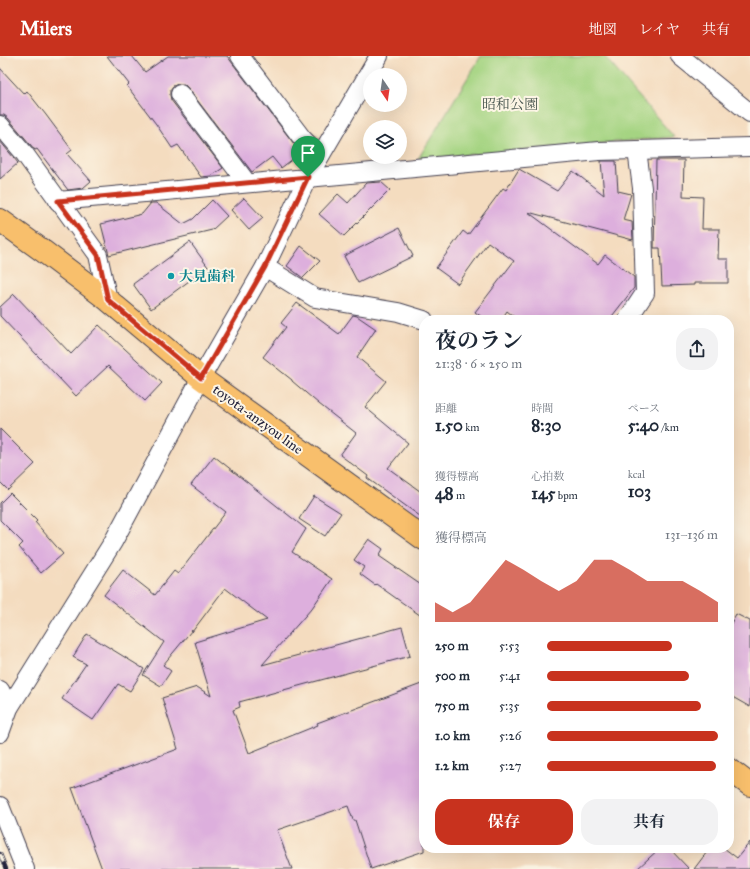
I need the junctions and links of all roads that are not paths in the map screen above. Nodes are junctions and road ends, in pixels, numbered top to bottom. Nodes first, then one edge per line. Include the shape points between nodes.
1 (240, 56) edge
2 (379, 56) edge
3 (680, 56) edge
4 (180, 94) dead end
5 (750, 113) edge
6 (0, 125) edge
7 (750, 147) edge
8 (637, 150) junction
9 (320, 156) junction
10 (308, 177) junction
11 (247, 183) junction
12 (58, 201) junction
13 (0, 220) edge
14 (265, 267) junction
15 (108, 300) junction
16 (630, 315) edge
17 (419, 318) edge
18 (201, 378) junction
19 (419, 535) edge
20 (0, 690) edge
21 (9, 708) junction
22 (0, 733) edge
23 (734, 773) edge
24 (750, 785) edge
25 (0, 806) edge
26 (25, 869) edge

1 - 9 street via 302,138
2 - 9 street
3 - 5 street
4 - 11 street
6 - 12 street via 24,153
7 - 8 street
8 - 10 street via 598,151
8 - 16 street via 642,188 645,293
9 - 10 street
10 - 11 street
10 - 14 street
11 - 12 street
12 - 15 street via 98,255
13 - 15 main road, toyota-anzyou line
14 - 17 street via 315,298 398,312
14 - 18 street
15 - 18 main road, toyota-anzyou line
18 - 19 main road, toyota-anzyou line
18 - 21 street via 113,542
20 - 21 street
21 - 22 street
23 - 24 main road
25 - 26 street

